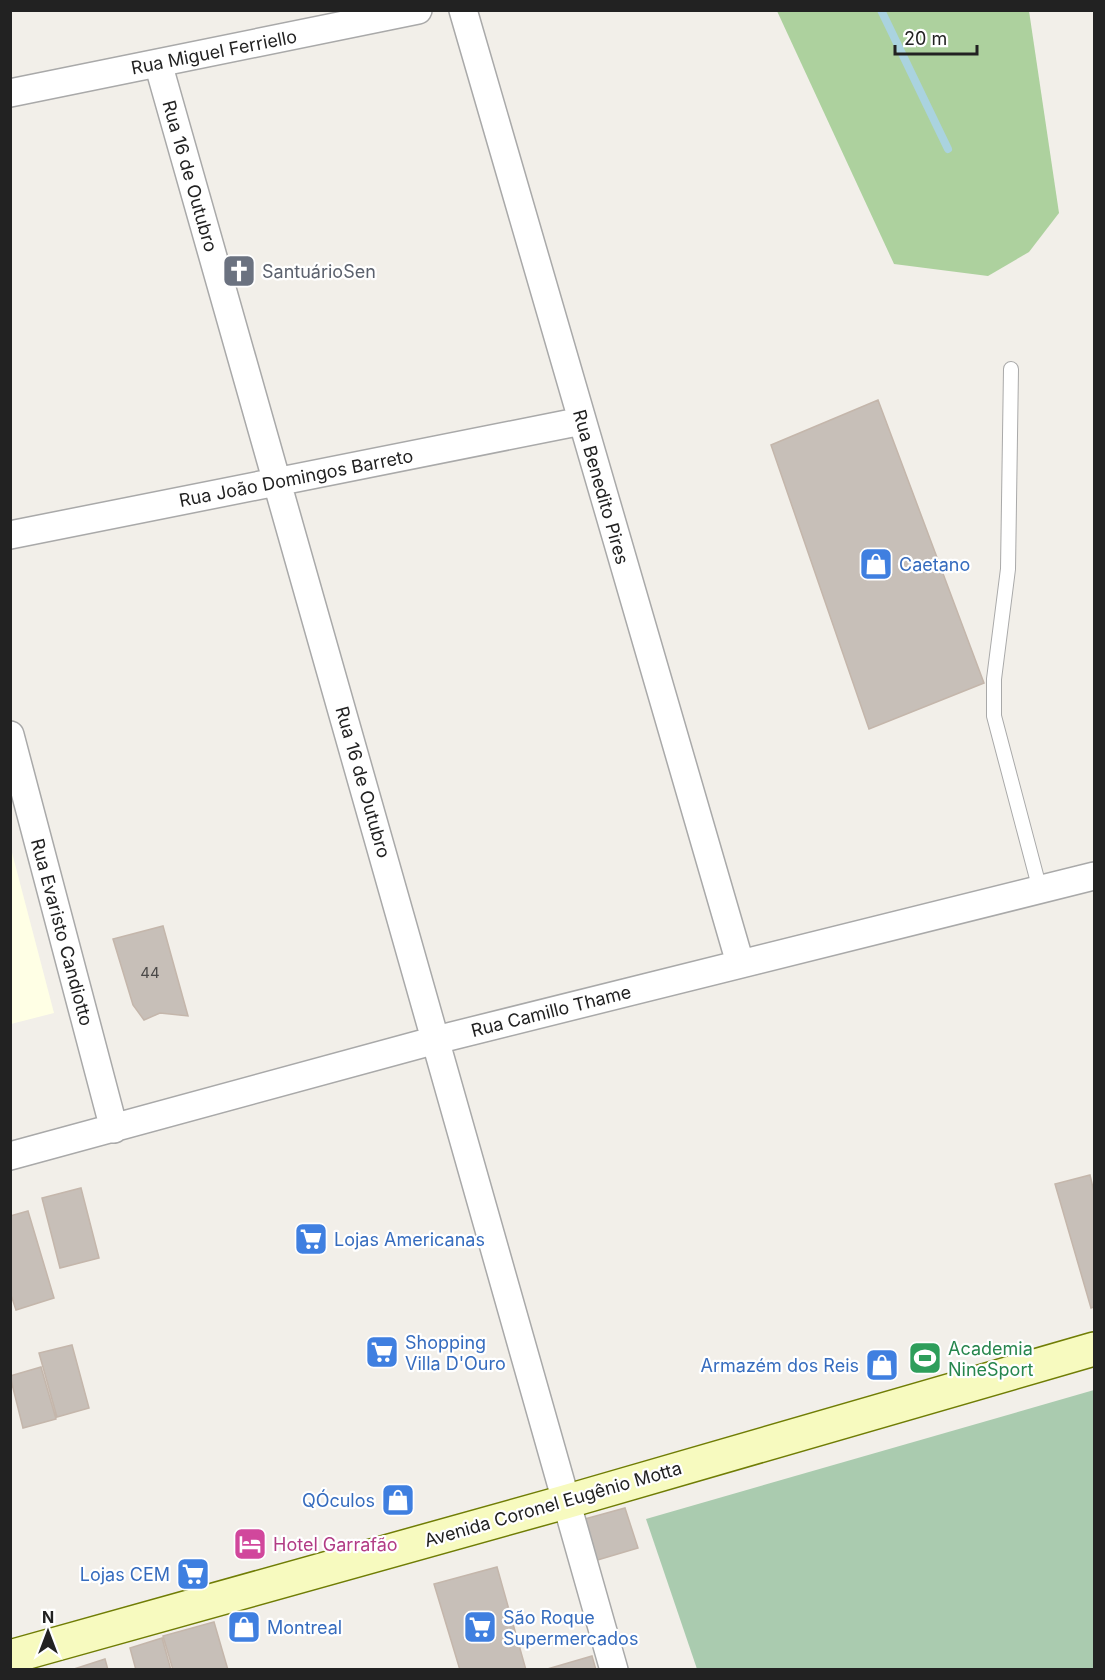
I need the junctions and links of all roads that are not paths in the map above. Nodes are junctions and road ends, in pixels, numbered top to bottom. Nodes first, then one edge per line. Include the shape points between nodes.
1 (418, 10) edge
2 (462, 10) edge
3 (158, 63) junction
4 (10, 93) edge
5 (1011, 369) dead end
6 (582, 422) junction
7 (277, 481) junction
8 (10, 536) edge
9 (10, 735) edge
10 (1095, 876) edge
11 (1040, 890) junction
12 (740, 963) junction
13 (436, 1040) junction
14 (114, 1129) junction
15 (10, 1156) edge
16 (1095, 1349) edge
17 (565, 1502) junction
18 (10, 1657) edge
19 (614, 1670) edge

1 - 3 street, Rua Miguel Ferriello
2 - 6 street, Rua Benedito Pires
3 - 4 street, Rua Miguel Ferriello
3 - 7 street, Rua 16 de Outubro
5 - 11 lane via 1008,569 994,679 994,716
6 - 7 street, Rua João Domingos Barreto
6 - 12 street, Rua Benedito Pires
7 - 8 street, Rua João Domingos Barreto
7 - 13 street, Rua 16 de Outubro
9 - 14 street, Rua Evaristo Candiotto
10 - 11 street, Rua Camillo Thame
11 - 12 street, Rua Camillo Thame
12 - 13 street, Rua Camillo Thame
13 - 14 street, Rua Camillo Thame
13 - 17 street, Rua 16 de Outubro
14 - 15 street, Rua Camillo Thame
16 - 17 main road, Avenida Coronel Eugênio Motta
17 - 18 main road, Avenida Coronel Eugênio Motta
17 - 19 street, Rua 16 de Outubro

